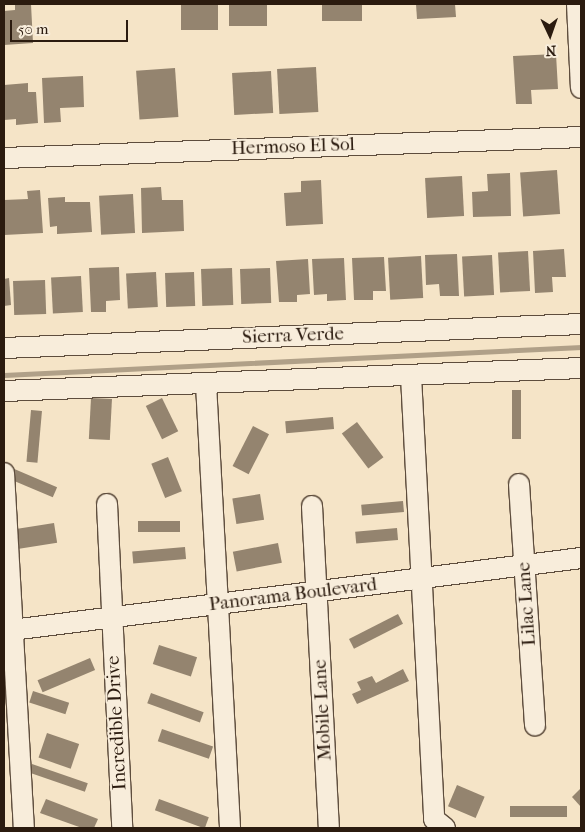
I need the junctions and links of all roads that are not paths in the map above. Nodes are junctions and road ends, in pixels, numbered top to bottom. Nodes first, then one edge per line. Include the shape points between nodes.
1 (577, 4) edge
2 (581, 88) edge
3 (581, 136) edge
4 (4, 158) edge
5 (581, 324) edge
6 (4, 348) edge
7 (581, 368) edge
8 (411, 376) junction
9 (206, 384) junction
10 (4, 391) edge
11 (4, 473) edge
12 (520, 484) dead end
13 (107, 504) dead end
14 (312, 506) dead end
15 (581, 558) edge
16 (524, 567) junction
17 (422, 579) junction
18 (317, 591) junction
19 (217, 604) junction
20 (111, 617) junction
21 (9, 630) edge
22 (535, 725) dead end
23 (24, 828) edge
24 (122, 828) edge
25 (230, 828) edge
26 (329, 828) edge
27 (445, 828) edge

1 - 2 street
3 - 4 street, Hermoso El Sol
5 - 6 street, Sierra Verde
7 - 8 street
8 - 9 street
8 - 17 street
9 - 10 street
9 - 19 street
11 - 21 street
12 - 16 street, Lilac Lane
13 - 20 street, Incredible Drive
14 - 18 street, Mobile Lane
15 - 16 street, Panorama Boulevard
16 - 17 street, Panorama Boulevard
16 - 22 street, Lilac Lane
17 - 18 street, Panorama Boulevard
17 - 27 street via 434,819
18 - 19 street, Panorama Boulevard
18 - 26 street, Mobile Lane
19 - 20 street, Panorama Boulevard
19 - 25 street
20 - 21 street, Panorama Boulevard
20 - 24 street, Incredible Drive
21 - 23 street

